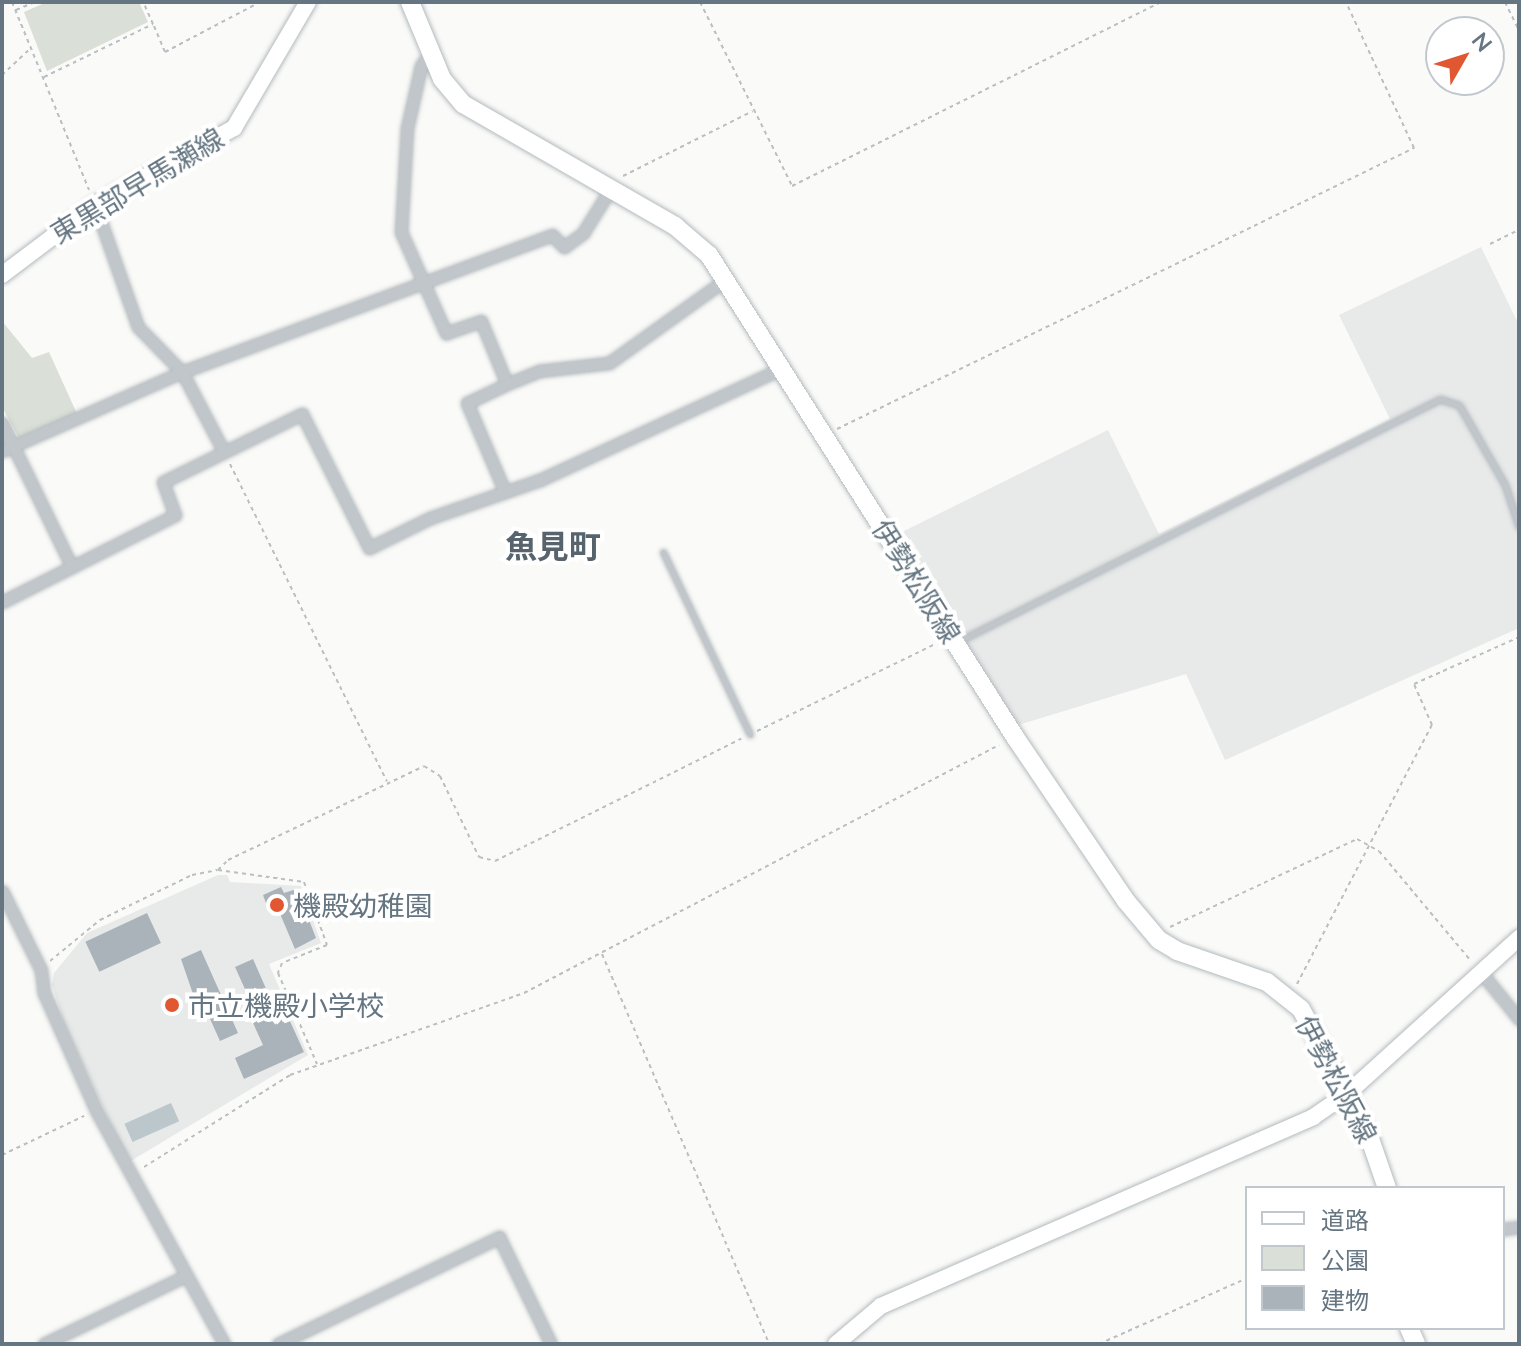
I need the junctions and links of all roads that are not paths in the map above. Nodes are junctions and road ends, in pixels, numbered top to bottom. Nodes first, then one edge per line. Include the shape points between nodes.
1 (308, 2) edge
2 (410, 2) edge
3 (430, 53) junction
4 (611, 188) junction
5 (95, 205) junction
6 (2, 275) edge
7 (725, 280) junction
8 (428, 284) junction
9 (782, 368) junction
10 (182, 372) junction
11 (507, 384) junction
12 (2, 423) edge
13 (7, 448) edge
14 (224, 452) junction
15 (505, 492) junction
16 (1519, 527) edge
17 (663, 552) dead end
18 (72, 567) junction
19 (2, 602) edge
20 (953, 640) junction
21 (750, 734) road end
22 (2, 891) edge
23 (1519, 938) edge
24 (1480, 971) junction
25 (1519, 1019) edge
26 (1348, 1093) junction
27 (1386, 1186) edge
28 (185, 1276) junction
29 (44, 1344) edge
30 (224, 1344) edge
31 (278, 1344) edge
32 (551, 1344) edge
33 (836, 1344) edge

1 - 5 street, 東黒部早馬瀬線 via 234,128
2 - 3 main road, 伊勢松阪線
3 - 4 main road, 伊勢松阪線 via 463,104
3 - 8 street via 421,66 407,128 401,232
4 - 7 main road, 伊勢松阪線 via 692,238
4 - 8 street via 583,233 564,247 552,235
5 - 6 street, 東黒部早馬瀬線
5 - 10 street via 138,327
7 - 9 main road, 伊勢松阪線
7 - 11 street via 609,363 539,371
8 - 10 street
8 - 11 street via 446,333 481,321
9 - 15 street
9 - 20 main road, 伊勢松阪線
10 - 13 street
10 - 14 street
11 - 15 street via 467,403
12 - 13 street
13 - 18 street
14 - 15 street via 302,414 369,548 430,518
14 - 18 street via 163,482 175,515
16 - 20 lane via 1505,485 1459,405 1440,399
17 - 21 lane
18 - 19 street
20 - 26 main road, 伊勢松阪線 via 1126,901 1159,940 1267,982 1292,1001
22 - 28 street via 41,970 44,993 96,1110
23 - 24 street
24 - 25 street
24 - 26 street
26 - 27 main road, 伊勢松阪線
26 - 33 street via 1289,1129 881,1306
28 - 29 street
28 - 30 street
31 - 32 street via 499,1237

